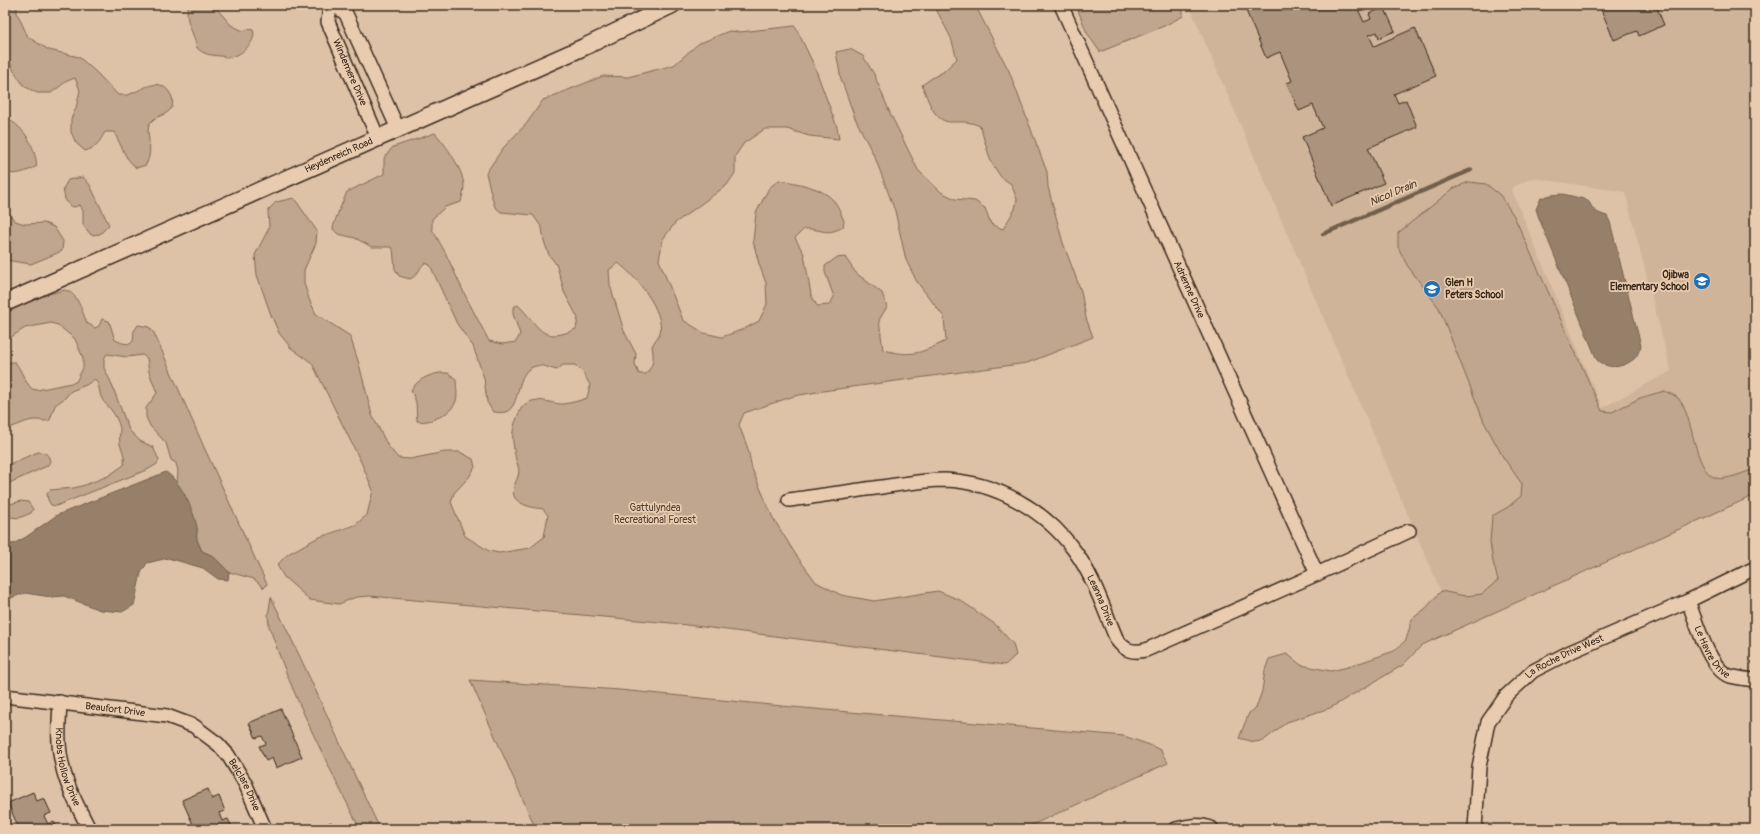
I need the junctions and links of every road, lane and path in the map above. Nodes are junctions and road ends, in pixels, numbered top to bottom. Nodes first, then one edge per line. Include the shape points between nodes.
1 (330, 5) edge
2 (335, 5) edge
3 (672, 5) edge
4 (1061, 5) edge
5 (398, 129) junction
6 (378, 138) junction
7 (5, 303) edge
8 (789, 500) dead end
9 (1409, 531) dead end
10 (1755, 568) edge
11 (1317, 574) junction
12 (1688, 601) junction
13 (1755, 680) edge
14 (5, 696) edge
15 (60, 702) junction
16 (218, 744) joint
17 (1206, 827) edge
18 (89, 829) edge
19 (265, 829) edge
20 (1176, 829) edge
21 (1475, 829) edge

1 - 6 street, Windemere Drive via 328,22
2 - 5 street, Windemere Drive via 346,14
3 - 5 street, Heydenreich Road
4 - 11 street, Adrienne Drive
5 - 6 street, Heydenreich Road
6 - 7 street, Heydenreich Road
8 - 11 street, Leanna Drive via 945,480 971,483 999,492 1036,511 1075,551 1094,586 1117,640 1129,651 1146,650
9 - 11 street, Leanna Drive
10 - 12 street, La Roche Drive West
12 - 13 street, Le Havre Drive via 1710,656 1718,668 1727,675
12 - 21 street, La Roche Drive West via 1570,652 1533,671 1506,696 1488,722 1479,767
14 - 15 street, Beaufort Drive
15 - 16 street, Beaufort Drive via 167,716 194,726
15 - 18 street, Knobs Hollow Drive via 58,731 62,764 66,779
16 - 19 street, Belclare Drive via 237,769
17 - 20 street via 1189,825

